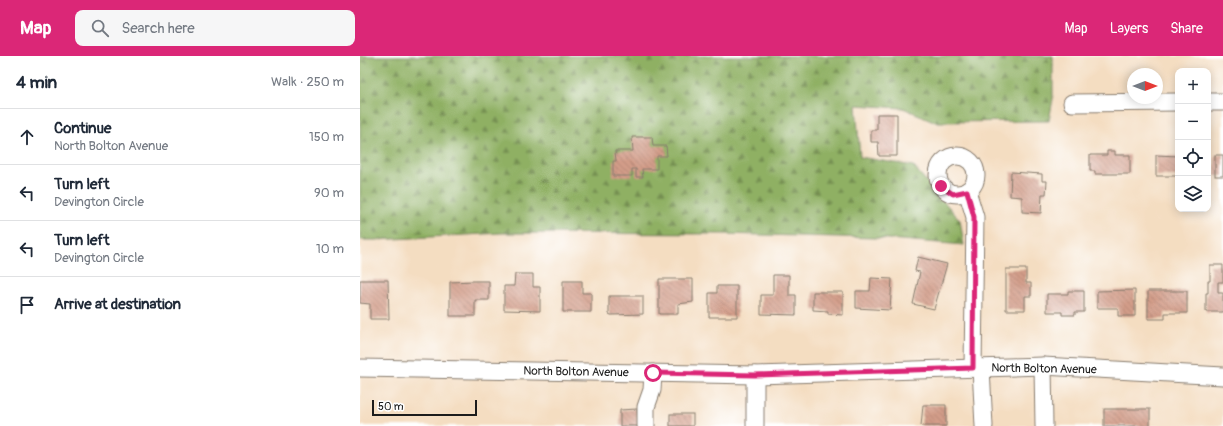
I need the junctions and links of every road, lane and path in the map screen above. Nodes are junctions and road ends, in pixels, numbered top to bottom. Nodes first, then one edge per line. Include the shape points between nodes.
1 (1175, 102) edge
2 (1211, 102) edge
3 (1223, 102) edge
4 (1072, 103) dead end
5 (967, 191) dead end
6 (1042, 366) junction
7 (360, 368) edge
8 (977, 368) junction
9 (653, 373) junction
10 (755, 375) junction
11 (1223, 376) edge
12 (646, 426) edge
13 (755, 426) edge
14 (984, 426) edge
15 (1044, 426) edge

1 - 4 street
2 - 3 street
5 - 8 street via 974,217
6 - 8 street, North Bolton Avenue
6 - 11 street, North Bolton Avenue
6 - 15 street
7 - 9 street, North Bolton Avenue
8 - 10 street, North Bolton Avenue
8 - 14 street
9 - 10 street, North Bolton Avenue
9 - 12 street via 652,390 646,407
10 - 13 street

